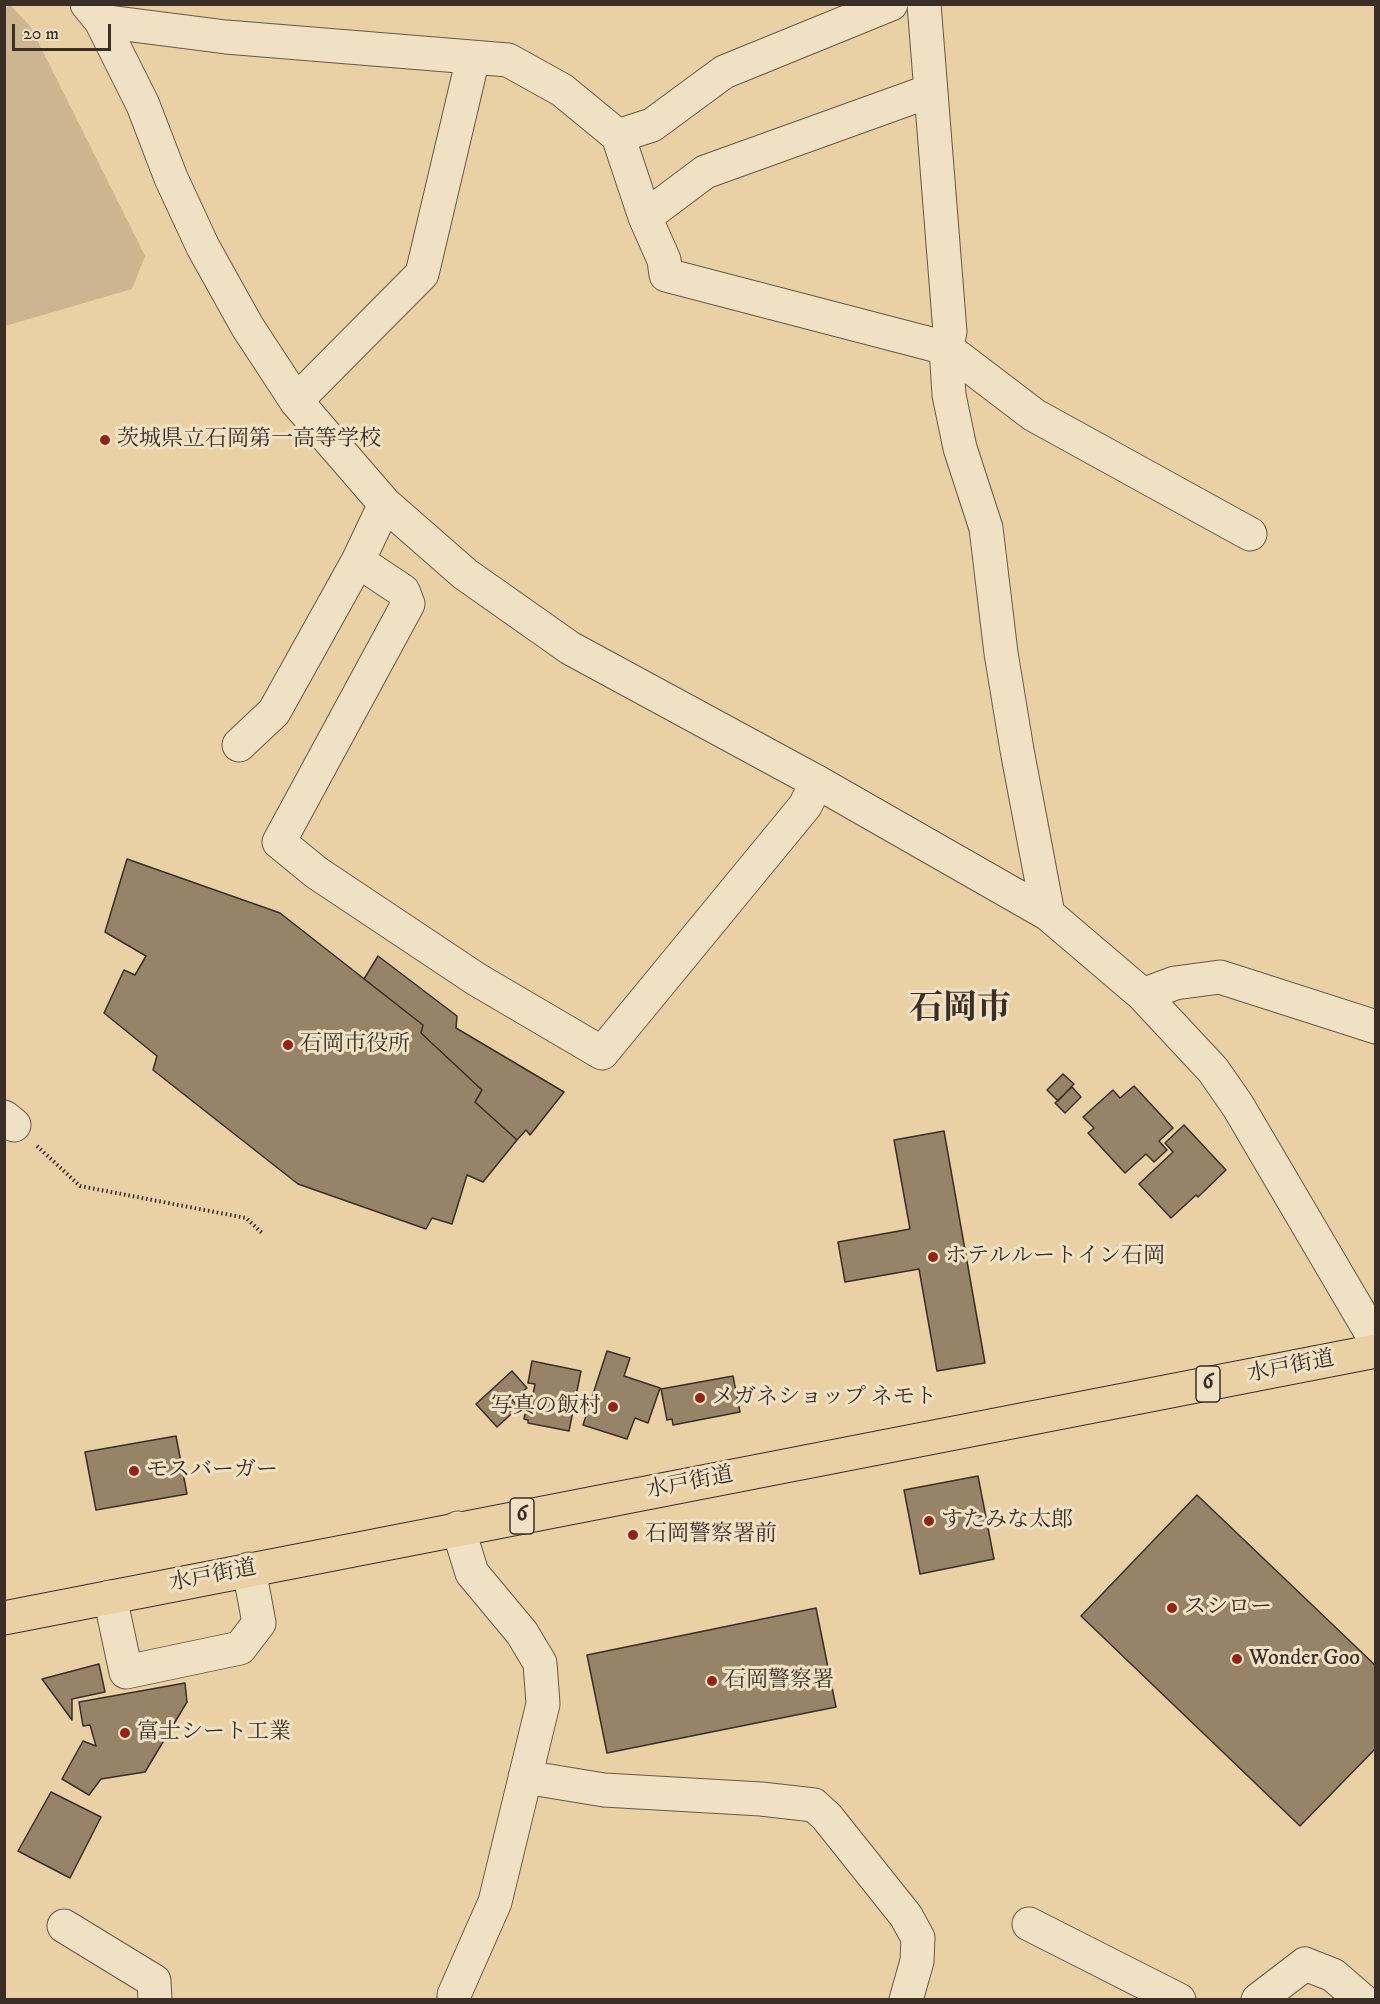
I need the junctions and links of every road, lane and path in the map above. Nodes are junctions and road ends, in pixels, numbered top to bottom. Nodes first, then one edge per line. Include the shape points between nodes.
1 (891, 4) edge
2 (924, 4) edge
3 (94, 13) edge
4 (473, 58) junction
5 (930, 92) junction
6 (618, 136) junction
7 (645, 218) junction
8 (946, 348) junction
9 (296, 401) junction
10 (385, 504) junction
11 (1250, 534) dead end
12 (358, 561) junction
13 (239, 745) dead end
14 (817, 782) junction
15 (1048, 914) junction
16 (1143, 995) junction
17 (1376, 1027) edge
18 (9, 1121) edge
19 (262, 1233) dead end
20 (1376, 1341) edge
21 (1376, 1351) edge
22 (458, 1528) junction
23 (249, 1569) junction
24 (110, 1597) junction
25 (4, 1618) edge
26 (525, 1777) junction
27 (1029, 1924) dead end
28 (64, 1926) dead end
29 (155, 2000) edge
30 (454, 2000) edge
31 (906, 2000) edge
32 (1179, 2000) edge
33 (1258, 2000) edge
34 (1362, 2000) edge

1 - 6 street via 724,72 652,124
2 - 5 street
3 - 4 street via 226,37
3 - 9 street via 142,105 203,247 247,326
4 - 6 street via 508,60 562,90
4 - 9 street via 422,274
5 - 7 street via 705,172
5 - 8 street via 950,332
6 - 7 street
7 - 8 street via 664,260 666,275
8 - 11 street via 1034,415
8 - 15 street via 949,395 958,438 986,528 1005,675
9 - 10 street
10 - 12 street
10 - 14 street via 465,574 570,648
12 - 13 street via 274,712
12 - 14 street via 403,591 408,604 279,842 317,873 476,979 602,1053 805,806
14 - 15 street
15 - 16 street
16 - 17 street via 1175,984 1220,977
16 - 20 street via 1212,1070 1238,1106
18 - 19 path via 80,1186 246,1218
21 - 22 highway, 水戸街道 / 6
22 - 23 highway, 水戸街道 / 6
22 - 26 street via 472,1573 522,1633 540,1664 543,1704
23 - 24 highway, 水戸街道 / 6
23 - 24 street via 258,1623 240,1648 126,1672
24 - 25 highway, 水戸街道 / 6
26 - 30 street via 495,1902
26 - 31 street via 604,1790 814,1805 906,1916 918,1938
27 - 32 street
28 - 29 street via 154,1981
33 - 34 street via 1305,1964 1333,1975

